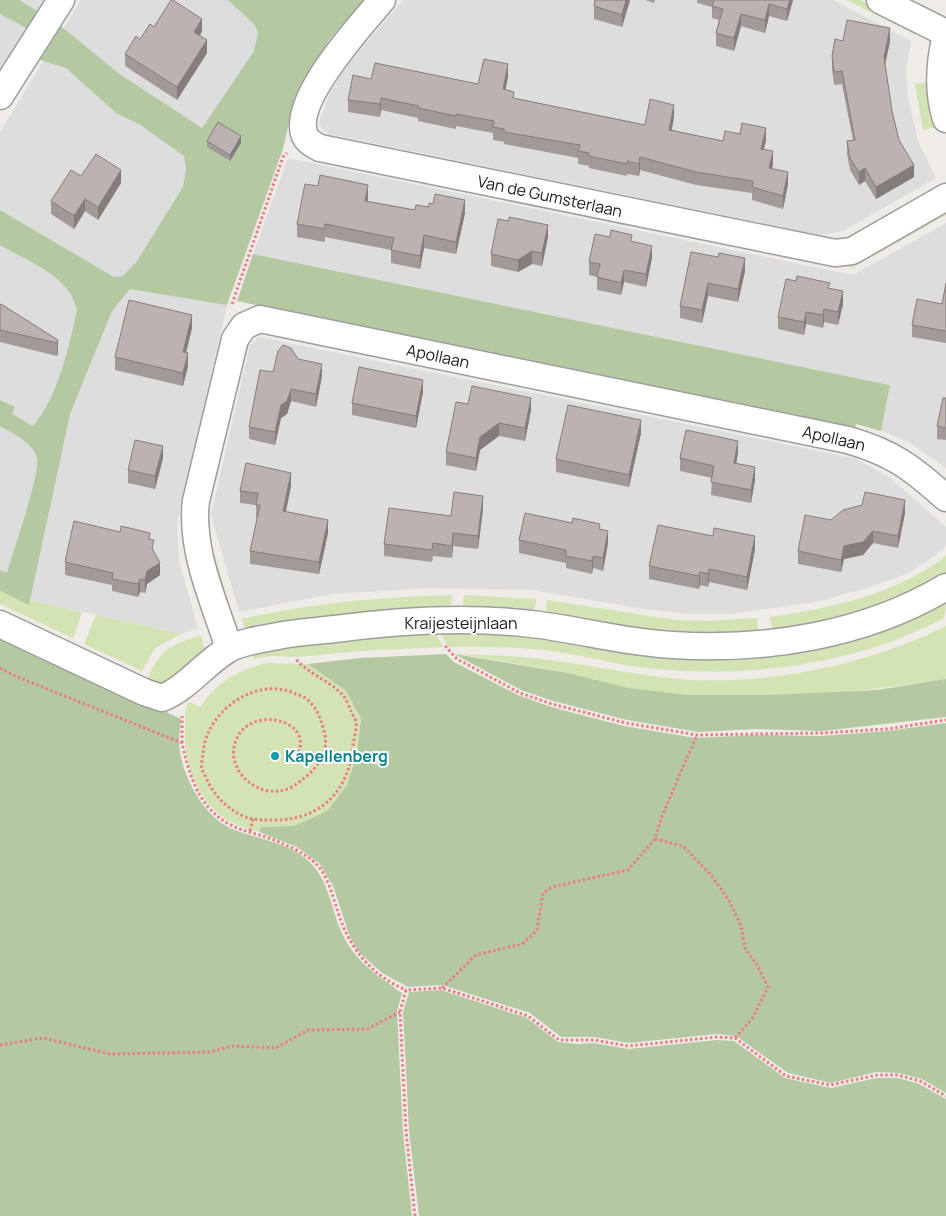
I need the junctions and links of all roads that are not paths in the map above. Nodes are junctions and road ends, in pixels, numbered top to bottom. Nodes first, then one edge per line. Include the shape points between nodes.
1 (61, 0) edge
2 (382, 0) edge
3 (880, 0) edge
4 (946, 34) edge
5 (0, 96) edge
6 (946, 119) edge
7 (946, 197) edge
8 (946, 498) edge
9 (946, 587) edge
10 (0, 624) edge
11 (229, 648) junction

1 - 5 street
2 - 7 street, Van de Gumsterlaan via 346,41 316,86 303,126 306,138 312,144 835,253 852,251
3 - 4 street
4 - 6 street via 939,82
8 - 11 street, Apollaan via 897,458 848,440 260,319 244,326 235,339 194,521 199,553
9 - 11 street, Kraijesteijnlaan via 892,614 860,625 821,635 742,645 674,646 540,625 492,621 364,625 284,635
10 - 11 street, Kraijesteijnlaan via 162,698 176,693

